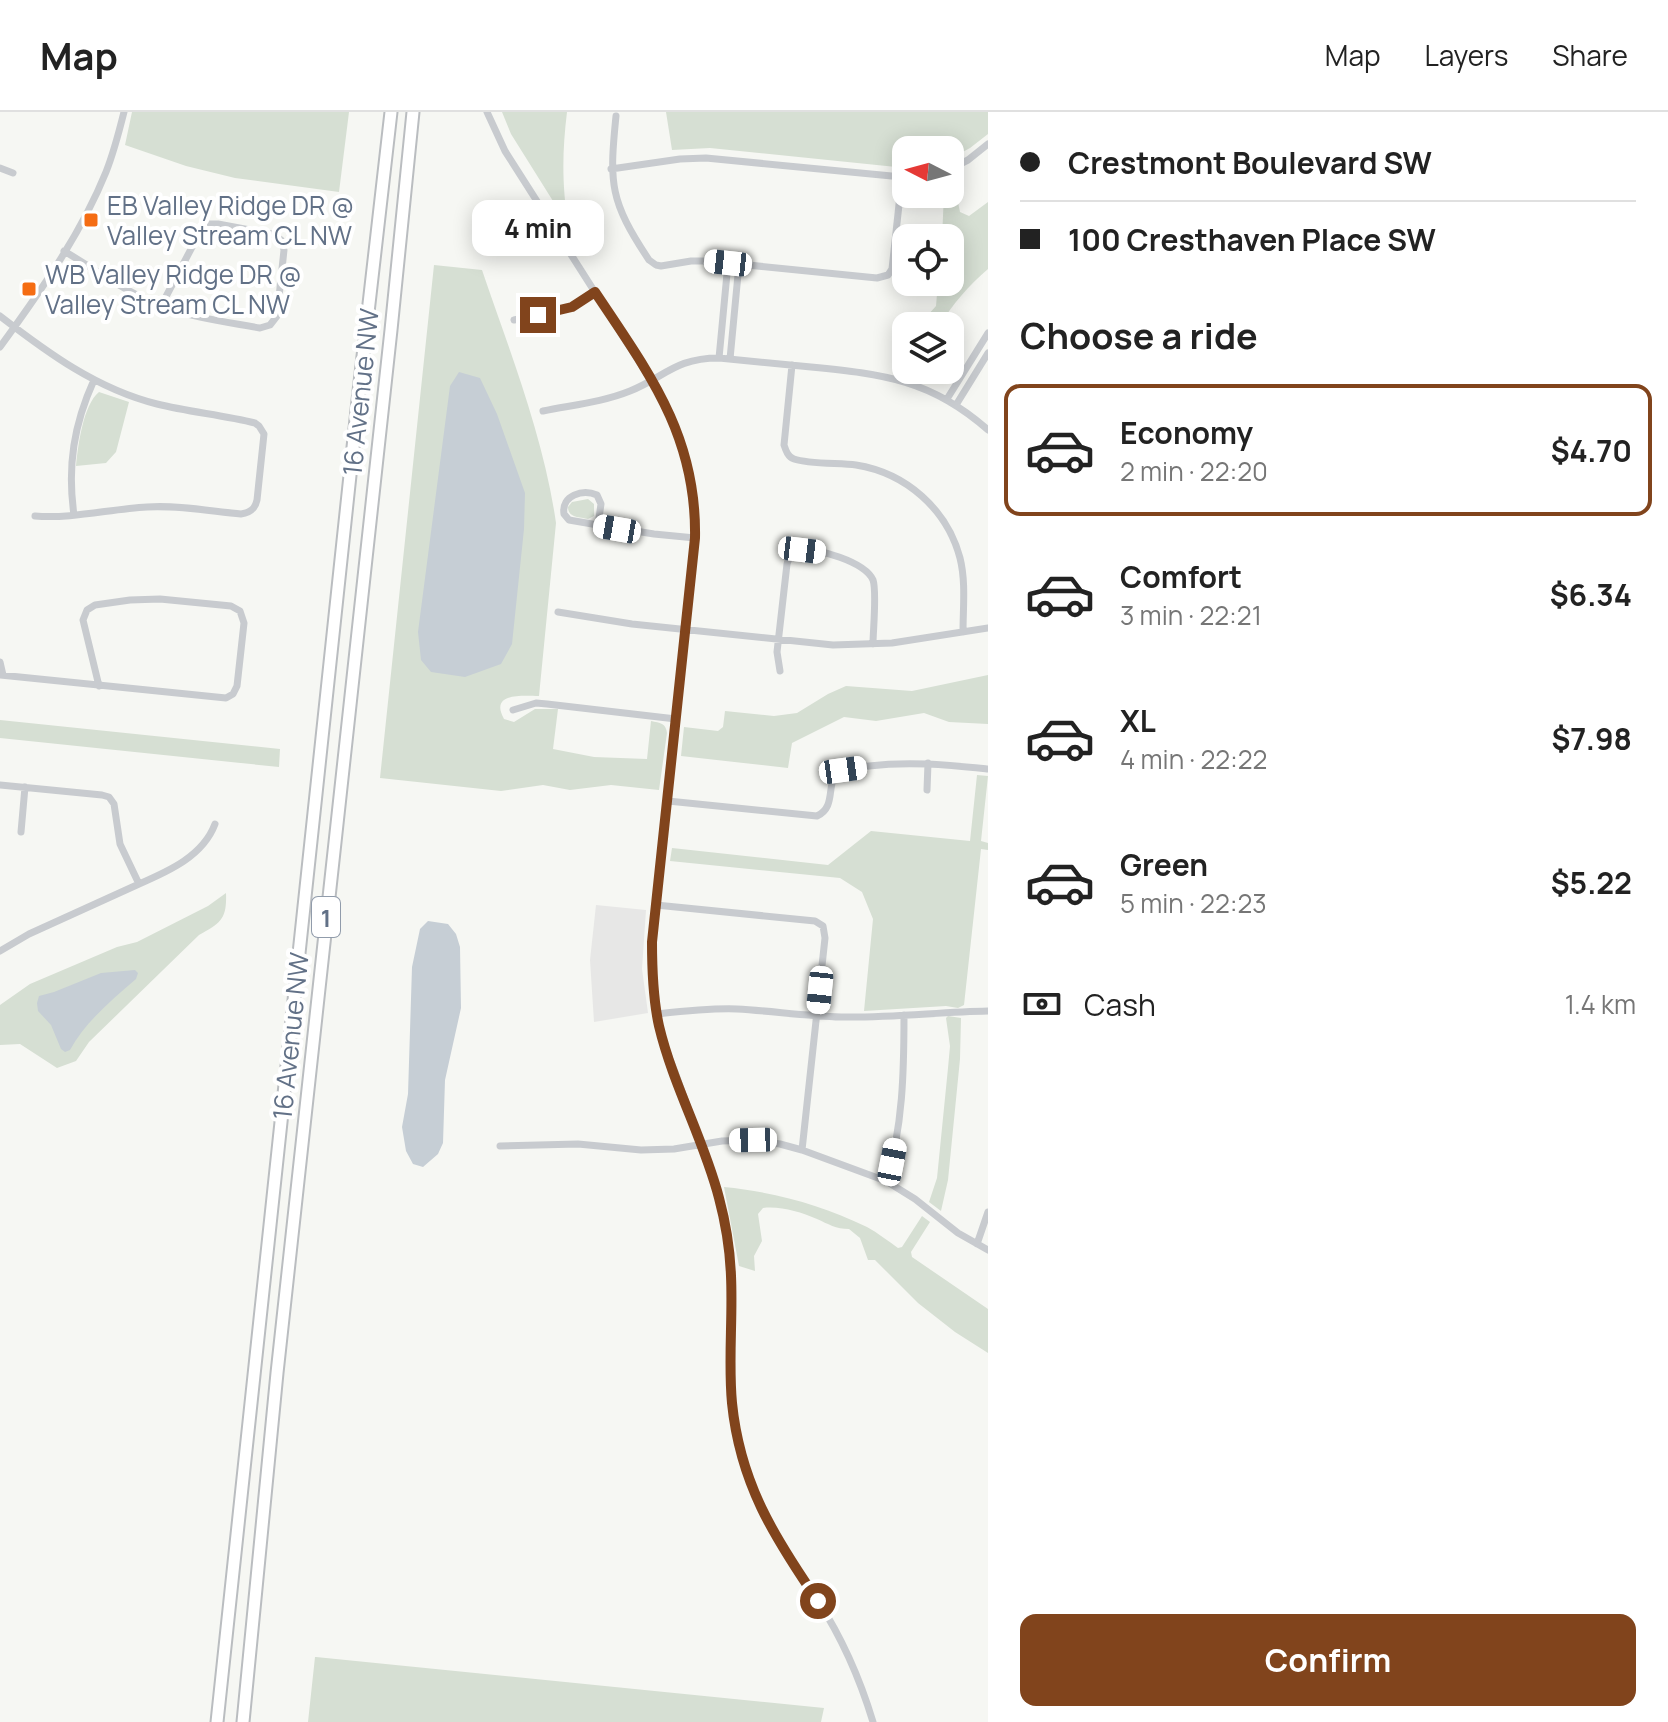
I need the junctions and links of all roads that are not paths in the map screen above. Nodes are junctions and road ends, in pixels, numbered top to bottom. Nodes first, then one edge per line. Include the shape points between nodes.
1 (124, 112) edge
2 (389, 112) edge
3 (413, 112) edge
4 (487, 112) edge
5 (616, 116) dead end
6 (988, 144) edge
7 (964, 162) edge
8 (0, 168) edge
9 (611, 169) junction
10 (13, 173) dead end
11 (892, 176) edge
12 (900, 208) edge
13 (64, 251) junction
14 (728, 263) junction
15 (739, 264) junction
16 (595, 292) junction
17 (161, 306) junction
18 (0, 316) edge
19 (514, 320) dead end
20 (14, 327) junction
21 (988, 333) edge
22 (0, 347) edge
23 (988, 353) edge
24 (719, 358) junction
25 (730, 359) junction
26 (792, 365) junction
27 (651, 379) junction
28 (94, 380) junction
29 (947, 399) junction
30 (956, 405) junction
31 (543, 411) dead end
32 (988, 430) edge
33 (74, 515) junction
34 (35, 516) dead end
35 (598, 525) junction
36 (695, 538) junction
37 (558, 612) dead end
38 (988, 628) edge
39 (686, 630) junction
40 (963, 632) junction
41 (779, 640) junction
42 (873, 644) junction
43 (0, 662) edge
44 (780, 671) dead end
45 (2, 675) edge
46 (99, 686) junction
47 (513, 710) dead end
48 (676, 719) junction
49 (928, 763) junction
50 (988, 769) edge
51 (0, 785) edge
52 (25, 787) junction
53 (927, 790) dead end
54 (668, 801) junction
55 (215, 824) dead end
56 (21, 832) dead end
57 (139, 884) junction
58 (656, 905) junction
59 (0, 951) edge
60 (988, 1011) edge
61 (657, 1014) junction
62 (904, 1015) junction
63 (818, 1016) junction
64 (500, 1146) dead end
65 (701, 1146) junction
66 (802, 1150) junction
67 (886, 1181) junction
68 (988, 1212) edge
69 (977, 1244) junction
70 (988, 1250) edge
71 (217, 1722) edge
72 (243, 1722) edge
73 (873, 1722) edge

1 - 13 street via 103,180
2 - 71 highway, 16 Avenue NW / 1
3 - 72 highway, 16 Avenue NW / 1
4 - 16 street via 505,151
5 - 9 street
6 - 7 street
8 - 10 street
9 - 11 street via 706,158
9 - 14 street via 623,217 651,262
12 - 15 street via 892,267 884,277
13 - 17 street
13 - 20 street
14 - 15 street
14 - 24 street
15 - 25 street
16 - 19 street via 572,307
16 - 27 street
17 - 17 street via 208,224 281,240 277,316 270,325 260,328
18 - 20 street
20 - 22 street
20 - 28 street
21 - 29 street
23 - 30 street
24 - 25 street
24 - 27 street via 683,363
25 - 26 street
26 - 29 street via 884,376
26 - 40 street via 786,452 794,459 879,471 927,500 959,556
27 - 31 street via 602,400
27 - 36 street via 683,446
28 - 33 street via 74,437
28 - 33 street via 157,404 259,426 264,434 257,500 251,511 241,514 151,507
29 - 30 street
30 - 32 street
33 - 34 street
35 - 35 street via 597,495 570,496 564,502 567,518
35 - 36 street
36 - 39 street
37 - 39 street
38 - 40 street
39 - 41 street
39 - 48 street
40 - 42 street
41 - 42 street
41 - 42 street via 788,559 802,550 839,557 870,576
41 - 44 street
43 - 45 street
45 - 46 street
46 - 46 street via 83,620 91,606 160,599 231,606 242,613 237,686 229,697
47 - 48 street via 536,703
48 - 54 street
49 - 50 street
49 - 53 street
49 - 54 street via 839,772 832,779 828,807 817,816
51 - 52 street
52 - 56 street
52 - 57 street via 109,797 123,853
54 - 58 street
55 - 57 street via 202,847
57 - 59 street
58 - 61 street via 652,964
58 - 63 street via 823,926
60 - 62 street
61 - 63 street via 736,1009
61 - 65 street
62 - 63 street
62 - 67 street via 900,1108
63 - 66 street
64 - 65 street
65 - 66 street via 753,1140
65 - 73 street via 728,1240 732,1401 748,1479 772,1531 836,1632
66 - 67 street
67 - 69 street
68 - 69 street
69 - 70 street

